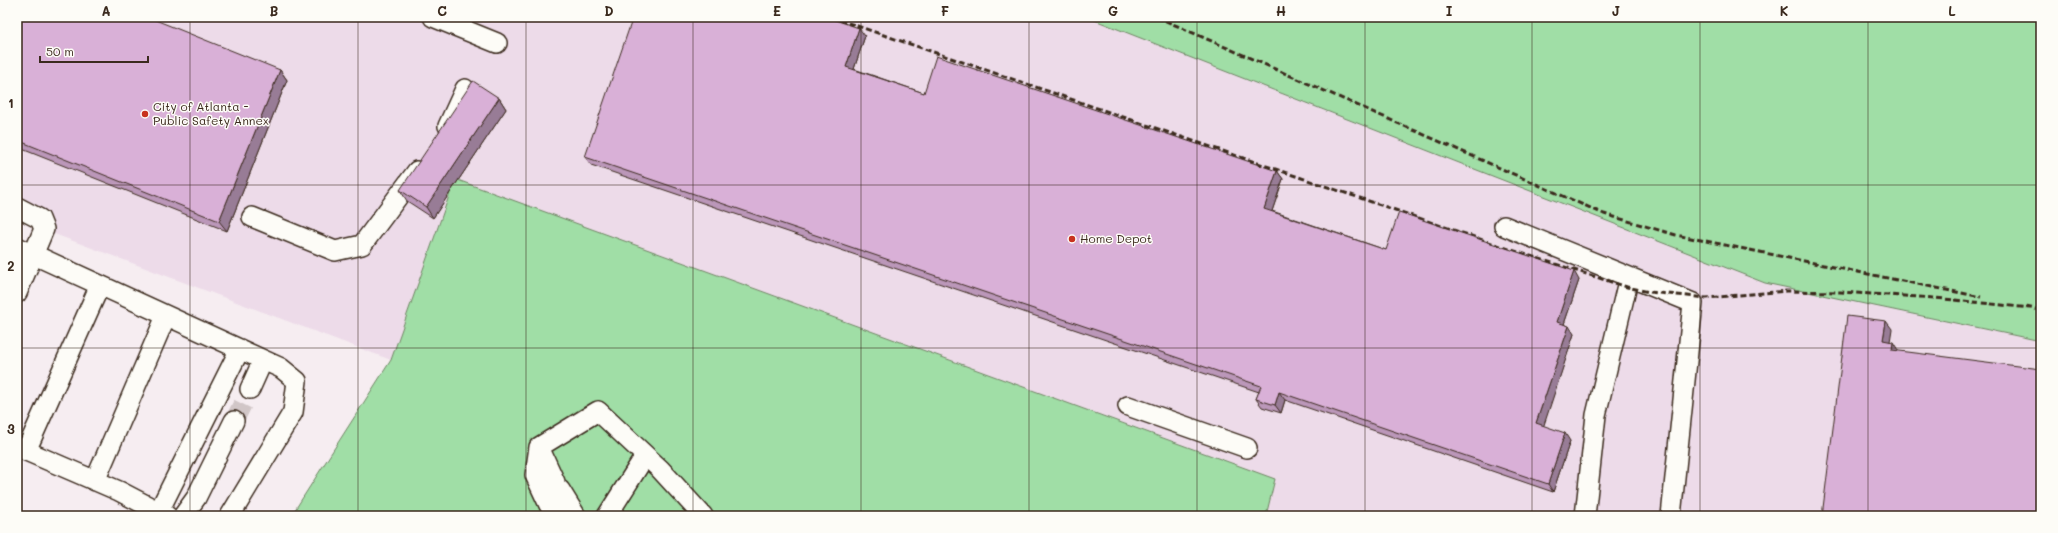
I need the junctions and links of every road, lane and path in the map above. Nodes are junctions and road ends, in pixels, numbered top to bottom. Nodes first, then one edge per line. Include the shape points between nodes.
1 (434, 17) edge
2 (497, 43) dead end
3 (465, 89) dead end
4 (17, 207) edge
5 (252, 217) dead end
6 (1504, 226) dead end
7 (17, 247) edge
8 (34, 256) junction
9 (1629, 277) junction
10 (100, 285) junction
11 (17, 293) edge
12 (166, 316) junction
13 (240, 349) junction
14 (263, 360) junction
15 (250, 389) tunnel mouth
16 (1128, 406) dead end
17 (234, 421) tunnel mouth
18 (539, 446) junction
19 (1247, 448) dead end
20 (21, 449) edge
21 (645, 456) junction
22 (95, 481) junction
23 (163, 514) edge
24 (183, 516) edge
25 (230, 516) edge
26 (572, 516) edge
27 (576, 516) edge
28 (607, 516) edge
29 (703, 516) edge
30 (1585, 516) edge
31 (1671, 516) edge

1 - 2 lane
3 - 5 lane via 433,150 362,245 335,251
4 - 8 lane via 40,219 44,229
6 - 9 lane
7 - 8 lane
8 - 10 lane
8 - 11 lane
9 - 30 lane via 1596,415
9 - 31 lane via 1693,303
10 - 12 lane
10 - 20 lane
12 - 13 lane
12 - 22 lane
13 - 14 lane
13 - 23 lane
14 - 15 lane
14 - 25 lane via 282,368 297,381 293,412
16 - 19 lane
17 - 24 lane via 200,492
18 - 21 lane via 598,411
18 - 26 lane via 535,475 549,505
18 - 27 lane
20 - 22 lane
21 - 28 lane
21 - 29 lane
22 - 23 lane

